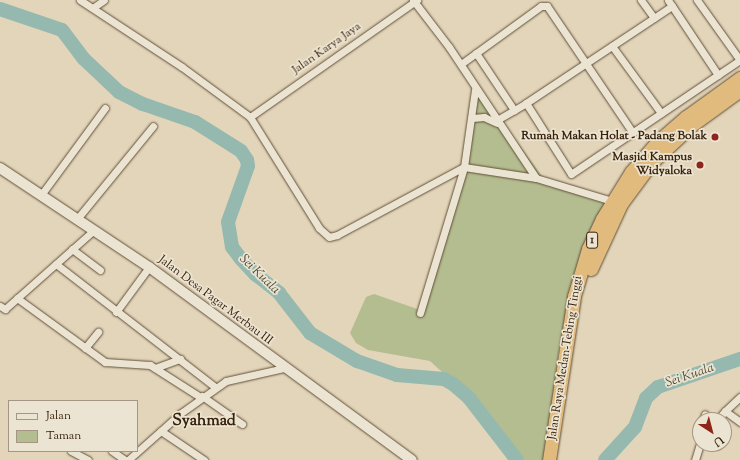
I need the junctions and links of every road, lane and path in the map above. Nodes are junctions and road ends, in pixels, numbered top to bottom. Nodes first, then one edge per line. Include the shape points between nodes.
1 (80, 0) edge
2 (104, 0) edge
3 (641, 0) edge
4 (697, 0) edge
5 (415, 1) edge
6 (670, 3) edge
7 (94, 7) junction
8 (654, 18) junction
9 (612, 46) junction
10 (476, 53) junction
11 (740, 60) edge
12 (587, 63) junction
13 (461, 64) junction
14 (718, 75) junction
15 (740, 78) edge
16 (475, 90) junction
17 (740, 90) edge
18 (526, 104) junction
19 (105, 108) dead end
20 (514, 110) junction
21 (661, 113) junction
22 (250, 117) junction
23 (472, 118) junction
24 (499, 123) junction
25 (153, 126) dead end
26 (633, 132) junction
27 (464, 167) junction
28 (1, 171) edge
29 (571, 174) junction
30 (536, 178) junction
31 (562, 185) junction
32 (41, 195) junction
33 (612, 201) junction
34 (77, 219) junction
35 (94, 230) junction
36 (72, 249) junction
37 (56, 264) junction
38 (149, 267) junction
39 (100, 270) dead end
40 (17, 298) junction
41 (0, 306) edge
42 (116, 312) junction
43 (420, 313) dead end
44 (98, 332) dead end
45 (85, 348) junction
46 (181, 360) junction
47 (283, 367) junction
48 (155, 368) junction
49 (215, 387) junction
50 (201, 397) junction
51 (740, 397) edge
52 (725, 411) joint
53 (740, 422) edge
54 (242, 424) dead end
55 (161, 431) junction
56 (138, 450) edge
57 (73, 452) edge
58 (114, 452) edge
59 (136, 452) edge
60 (554, 459) edge
61 (88, 460) edge
62 (126, 460) edge
63 (204, 460) edge
64 (412, 460) edge

1 - 7 street
2 - 7 street
3 - 8 street
4 - 11 street
5 - 13 street
5 - 22 street, Jalan Karya Jaya
6 - 8 street
6 - 14 street
7 - 22 street
8 - 9 street
9 - 12 street
9 - 21 street
10 - 12 street via 544,5
10 - 13 street
10 - 20 street
11 - 14 street
12 - 18 street
12 - 26 street
13 - 16 street
14 - 21 street
15 - 33 highway, Jalan Raya Medan-Tebing Tinggi / 1 via 686,117 656,143 631,172
16 - 23 street
16 - 24 street
17 - 60 highway, Jalan Raya Medan-Tebing Tinggi / 1 via 664,149 639,177 610,224 596,254 583,298
18 - 20 street
18 - 29 street
19 - 32 street
20 - 24 street
21 - 26 street
22 - 27 street via 319,228 329,237
23 - 24 street via 484,117
23 - 27 street
24 - 30 street
25 - 34 street
26 - 29 street
27 - 30 street
27 - 43 street
28 - 32 street, Jalan Desa Pagar Merbau III
29 - 31 street
30 - 31 street
31 - 33 street
32 - 34 street, Jalan Desa Pagar Merbau III
33 - 60 highway, Jalan Raya Medan-Tebing Tinggi / 1 via 588,249 579,276
34 - 35 street, Jalan Desa Pagar Merbau III
35 - 36 street
35 - 38 street, Jalan Desa Pagar Merbau III
36 - 37 street
36 - 39 street
37 - 40 street
37 - 42 street
38 - 42 street
38 - 47 street, Jalan Desa Pagar Merbau III
40 - 41 street via 4,309
40 - 45 street
42 - 46 street
44 - 45 street
45 - 48 street via 110,364 147,365
46 - 48 street
46 - 49 street
47 - 49 street via 233,378
47 - 64 street, Jalan Desa Pagar Merbau III
48 - 50 street
49 - 50 street
50 - 54 street
50 - 55 street
51 - 52 street
52 - 53 street
55 - 56 street
55 - 63 street
57 - 61 street
58 - 62 street
59 - 62 street

